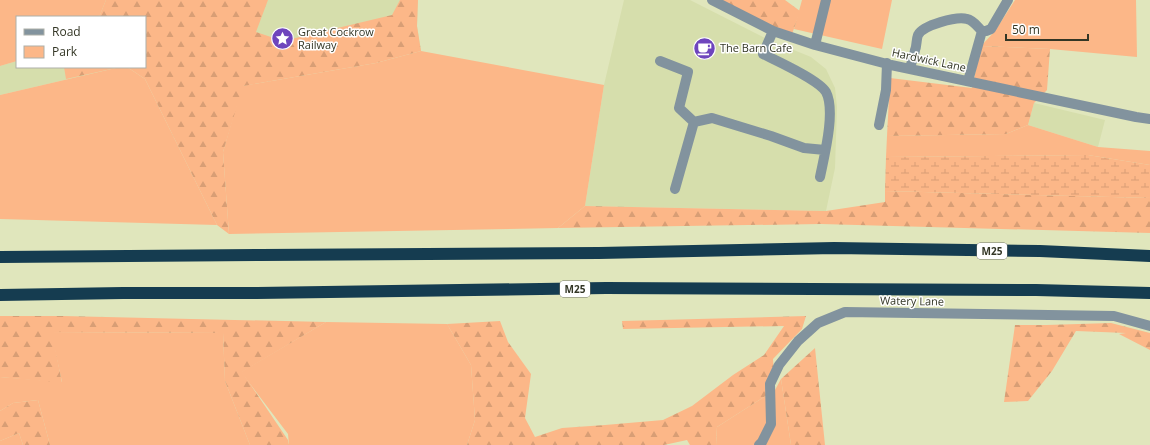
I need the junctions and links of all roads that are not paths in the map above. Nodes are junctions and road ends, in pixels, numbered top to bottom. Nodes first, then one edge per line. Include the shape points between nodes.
1 (712, 0) edge
2 (826, 0) edge
3 (1008, 0) edge
4 (982, 30) junction
5 (773, 31) junction
6 (814, 45) junction
7 (660, 61) dead end
8 (887, 63) junction
9 (910, 68) junction
10 (968, 81) junction
11 (1150, 118) edge
12 (694, 122) junction
13 (879, 125) dead end
14 (825, 150) junction
15 (820, 177) dead end
16 (676, 189) dead end
17 (1150, 256) edge
18 (0, 257) edge
19 (1150, 292) edge
20 (0, 295) edge
21 (1150, 326) edge
22 (759, 445) edge

1 - 5 street, Hardwick Lane
2 - 6 street
3 - 4 street via 991,29
4 - 9 street via 974,22 964,18 947,20 924,29 918,34
4 - 10 street
5 - 6 street, Hardwick Lane
5 - 14 street via 763,54 813,81 825,92 829,102 830,126
6 - 8 street, Hardwick Lane
7 - 12 street via 688,72 679,108
8 - 9 street, Hardwick Lane
8 - 13 street via 886,90
9 - 10 street, Hardwick Lane
10 - 11 street, Hardwick Lane
12 - 14 street via 712,118 804,148
12 - 16 street
14 - 15 street
17 - 18 highway, M25 via 1040,251 834,248 600,253
19 - 20 highway, M25 via 606,288
21 - 22 street, Watery Lane via 1114,316 845,312 818,323 798,341 780,364 770,384 771,424

